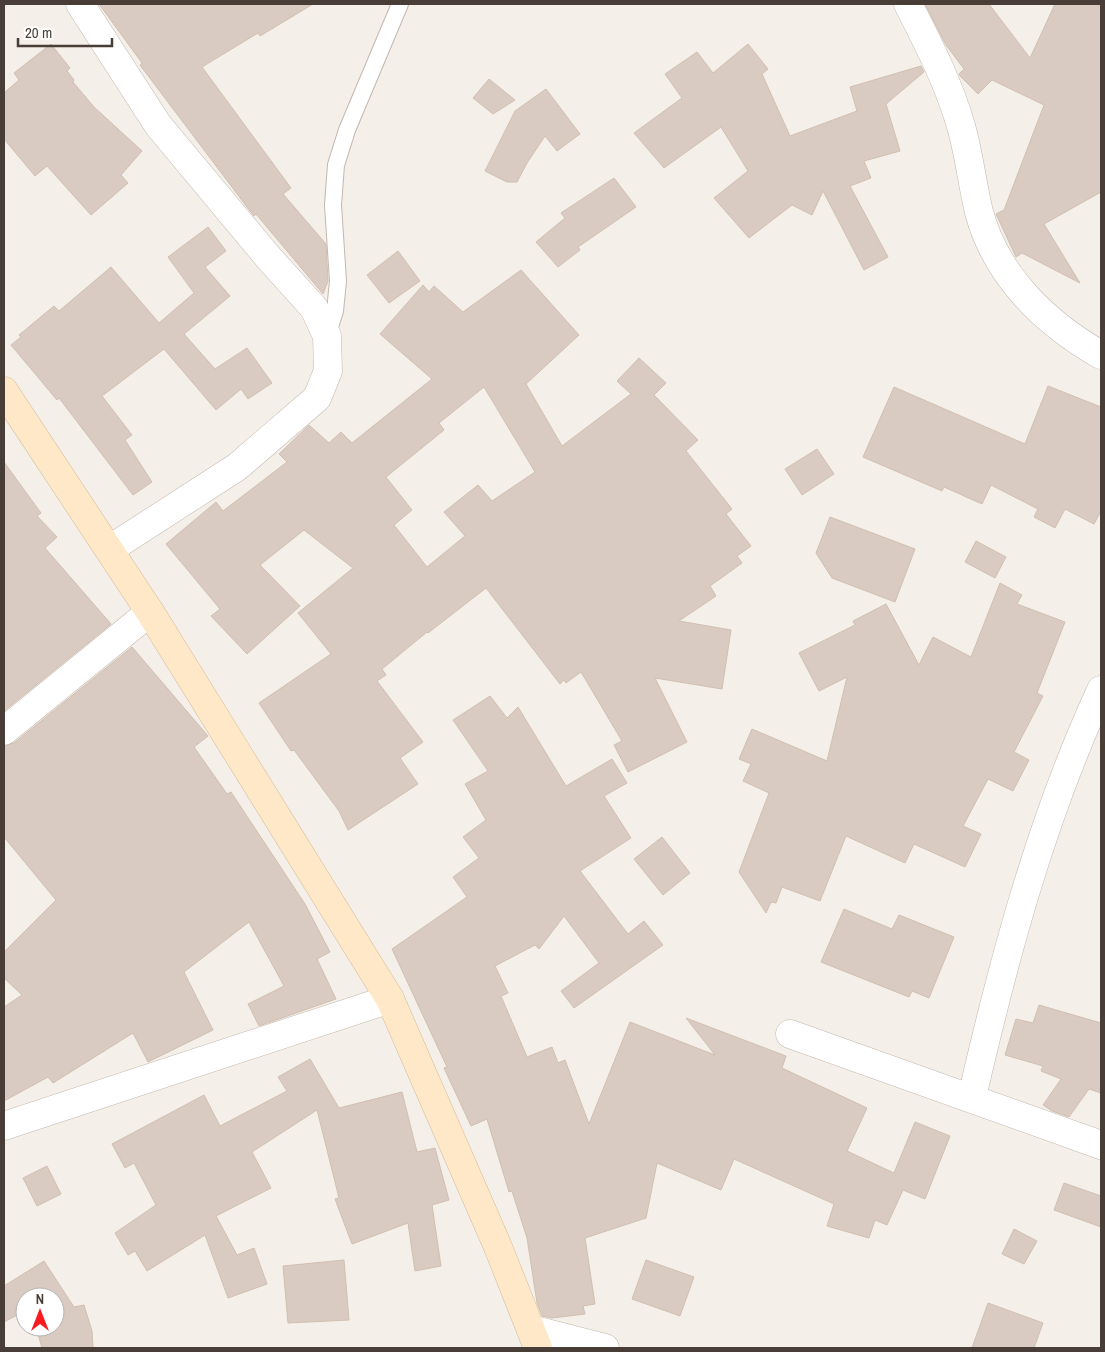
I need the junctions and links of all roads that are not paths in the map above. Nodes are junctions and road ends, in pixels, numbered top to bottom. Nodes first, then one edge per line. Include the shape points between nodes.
1 (80, 4) edge
2 (400, 4) edge
3 (908, 4) edge
4 (327, 336) junction
5 (1101, 355) edge
6 (4, 391) edge
7 (110, 549) junction
8 (150, 612) junction
9 (1101, 690) edge
10 (4, 731) edge
11 (390, 999) junction
12 (790, 1034) dead end
13 (972, 1097) junction
14 (4, 1126) edge
15 (1101, 1145) edge
16 (534, 1339) edge
17 (605, 1348) edge

1 - 4 street via 158,125 314,308
2 - 4 lane via 347,130 336,165 333,205 338,281 335,311
3 - 5 street via 934,57 961,125 979,211 998,261 1026,298 1077,341
4 - 7 street via 328,371 317,398 237,467
6 - 7 main road
7 - 8 main road
8 - 10 street
8 - 11 main road
9 - 13 street via 1044,832 998,985
11 - 14 street
11 - 16 main road
12 - 13 street
13 - 15 street
16 - 17 street

